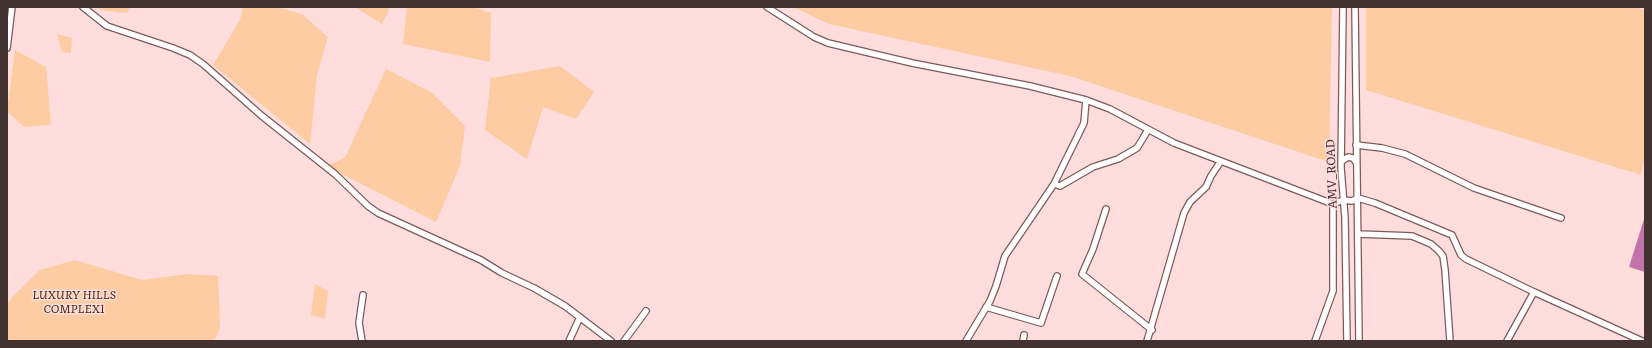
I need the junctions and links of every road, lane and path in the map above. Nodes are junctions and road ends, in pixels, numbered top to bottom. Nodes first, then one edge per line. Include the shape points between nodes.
1 (12, 7) edge
2 (83, 7) edge
3 (767, 7) edge
4 (1343, 7) edge
5 (1355, 7) edge
6 (1343, 34) junction
7 (1354, 34) junction
8 (7, 48) edge
9 (1342, 52) junction
10 (1354, 53) junction
11 (1086, 100) junction
12 (1148, 130) junction
13 (1356, 145) junction
14 (1221, 161) junction
15 (1342, 161) junction
16 (1356, 162) junction
17 (1054, 184) junction
18 (1358, 198) junction
19 (1343, 200) junction
20 (1333, 204) junction
21 (1106, 209) dead end
22 (1561, 218) dead end
23 (1359, 234) junction
24 (1057, 276) dead end
25 (1534, 292) junction
26 (363, 295) dead end
27 (986, 307) junction
28 (646, 311) dead end
29 (580, 317) junction
30 (1152, 330) junction
31 (1024, 335) dead end
32 (362, 341) edge
33 (570, 341) edge
34 (611, 341) edge
35 (624, 341) edge
36 (966, 341) edge
37 (1023, 341) edge
38 (1147, 341) edge
39 (1315, 341) edge
40 (1347, 341) edge
41 (1359, 341) edge
42 (1450, 341) edge
43 (1507, 341) edge
44 (1642, 341) edge

1 - 8 street
2 - 29 street via 107,26 173,48 203,64 378,213 481,260 565,306
3 - 11 street via 828,43
4 - 6 street, AMV_ROAD
5 - 7 street
6 - 7 street
6 - 9 street, AMV_ROAD
7 - 10 street
9 - 10 street
9 - 15 street, AMV_ROAD
10 - 13 street
11 - 12 street via 1110,109
11 - 17 street via 1084,123
12 - 14 street
12 - 17 street via 1137,148 1118,159 1093,168 1060,186
13 - 16 street
13 - 22 street via 1398,151 1474,188
14 - 20 street
14 - 30 street via 1210,176 1206,187 1190,202 1184,213
15 - 16 street via 1348,157
15 - 19 street, AMV_ROAD
16 - 18 street
17 - 27 street via 1005,256 996,286
18 - 19 street via 1352,201
18 - 23 street
18 - 25 street via 1452,235 1466,259
19 - 20 street
19 - 40 street, AMV_ROAD
20 - 39 street via 1333,290
21 - 30 street via 1082,274
23 - 41 street
23 - 42 street via 1412,236 1431,244 1439,251 1443,256 1445,270
24 - 27 street via 1041,323
25 - 43 street
25 - 44 street
26 - 32 street via 359,323
27 - 36 street
28 - 35 street
29 - 33 street
29 - 34 street
30 - 38 street
31 - 37 street

